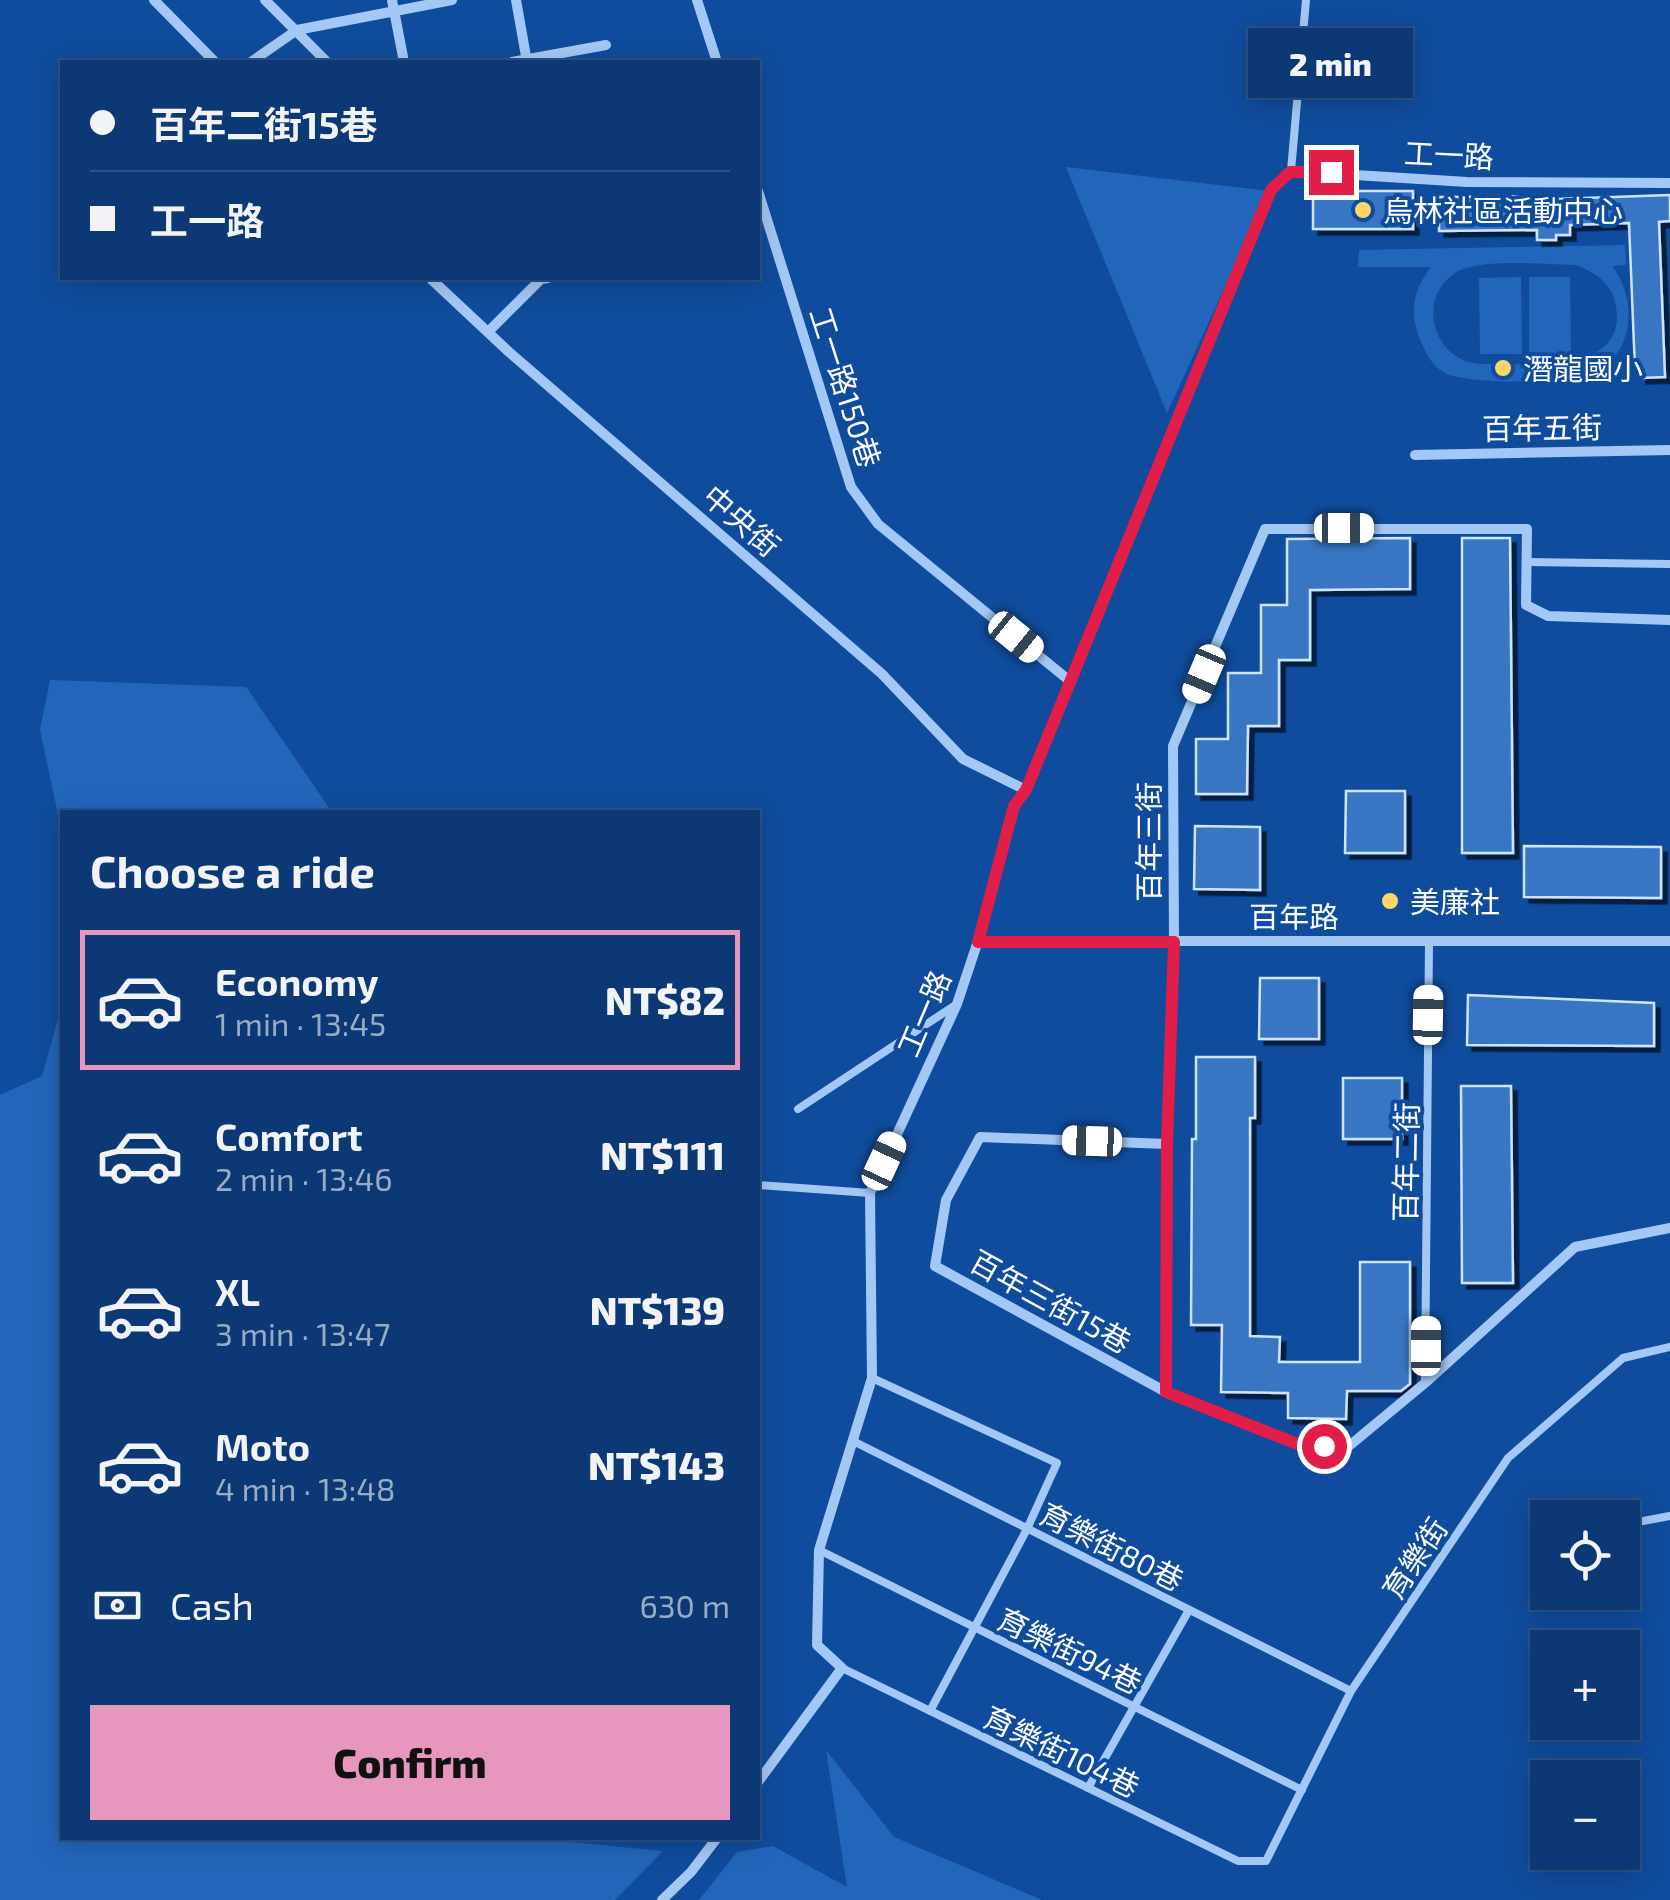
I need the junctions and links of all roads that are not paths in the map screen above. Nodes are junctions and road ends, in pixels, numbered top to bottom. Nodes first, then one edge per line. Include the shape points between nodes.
1 (154, 0) edge
2 (266, 0) edge
3 (452, 0) edge
4 (516, 0) edge
5 (697, 0) edge
6 (1306, 0) edge
7 (393, 6) edge
8 (297, 30) junction
9 (606, 45) dead end
10 (213, 60) edge
11 (254, 60) edge
12 (325, 60) edge
13 (404, 60) edge
14 (527, 60) edge
15 (532, 60) edge
16 (716, 60) edge
17 (1290, 172) junction
18 (1670, 183) edge
19 (760, 198) edge
20 (432, 280) edge
21 (541, 280) edge
22 (488, 332) junction
23 (1670, 450) edge
24 (1415, 454) dead end
25 (1527, 562) junction
26 (1670, 564) edge
27 (1670, 620) edge
28 (1071, 682) junction
29 (1026, 790) junction
30 (978, 942) junction
31 (1174, 942) junction
32 (1429, 942) junction
33 (1670, 942) edge
34 (957, 1004) junction
35 (798, 1110) dead end
36 (1167, 1144) junction
37 (760, 1186) edge
38 (870, 1192) junction
39 (1670, 1228) edge
40 (1670, 1348) edge
41 (872, 1378) junction
42 (1425, 1383) junction
43 (1166, 1392) junction
44 (853, 1441) junction
45 (1670, 1516) edge
46 (1640, 1522) edge
47 (1028, 1529) junction
48 (819, 1550) junction
49 (1189, 1610) junction
50 (976, 1628) junction
51 (842, 1668) junction
52 (1351, 1691) junction
53 (1133, 1706) junction
54 (930, 1711) junction
55 (760, 1779) edge
56 (1088, 1788) junction
57 (1302, 1790) junction
58 (715, 1840) edge
59 (1266, 1861) joint
60 (662, 1900) edge

1 - 10 street
2 - 8 street
3 - 7 street
4 - 14 street
5 - 16 street
6 - 17 lane
7 - 8 street
7 - 13 street
8 - 11 street
8 - 12 street
9 - 15 street
17 - 18 street, 工一路
17 - 28 street, 工一路 via 1271,190
19 - 28 street, 工一路150巷 via 851,487 878,524
20 - 22 street, 中央街
21 - 22 street
22 - 29 street, 中央街 via 882,674 963,759
23 - 24 street, 百年五街
25 - 26 lane
25 - 27 street via 1526,605 1548,616
25 - 31 street, 百年三街 via 1528,528 1265,528 1172,746
28 - 29 street, 工一路
29 - 30 street, 工一路 via 1014,806
30 - 31 street, 百年路
30 - 34 street, 工一路
31 - 32 street, 百年路
31 - 36 street, 百年三街
32 - 33 street, 百年路
32 - 42 lane, 百年二街
34 - 35 lane
34 - 38 street, 工一路
36 - 43 street, 百年三街
36 - 43 street, 百年三街15巷 via 980,1136 946,1200 935,1266
37 - 38 lane
38 - 41 street, 工一路
39 - 42 street via 1575,1247
40 - 52 lane, 育樂街 via 1623,1358 1508,1458
41 - 44 street, 工一路
41 - 47 lane via 1057,1463
42 - 43 street via 1349,1446 1300,1445
44 - 47 lane, 育樂街80巷
44 - 48 street, 工一路
45 - 46 lane
47 - 49 lane, 育樂街80巷
47 - 50 lane
48 - 50 lane, 育樂街94巷
48 - 51 street, 工一路 via 817,1645
49 - 52 lane, 育樂街80巷
49 - 53 lane
50 - 53 lane, 育樂街94巷
50 - 54 lane
51 - 54 lane, 育樂街104巷
51 - 55 street
52 - 57 lane, 育樂街
53 - 56 lane
53 - 57 lane, 育樂街94巷
54 - 56 lane, 育樂街104巷
56 - 59 lane, 育樂街104巷 via 1238,1861
57 - 59 lane, 育樂街
58 - 60 street

